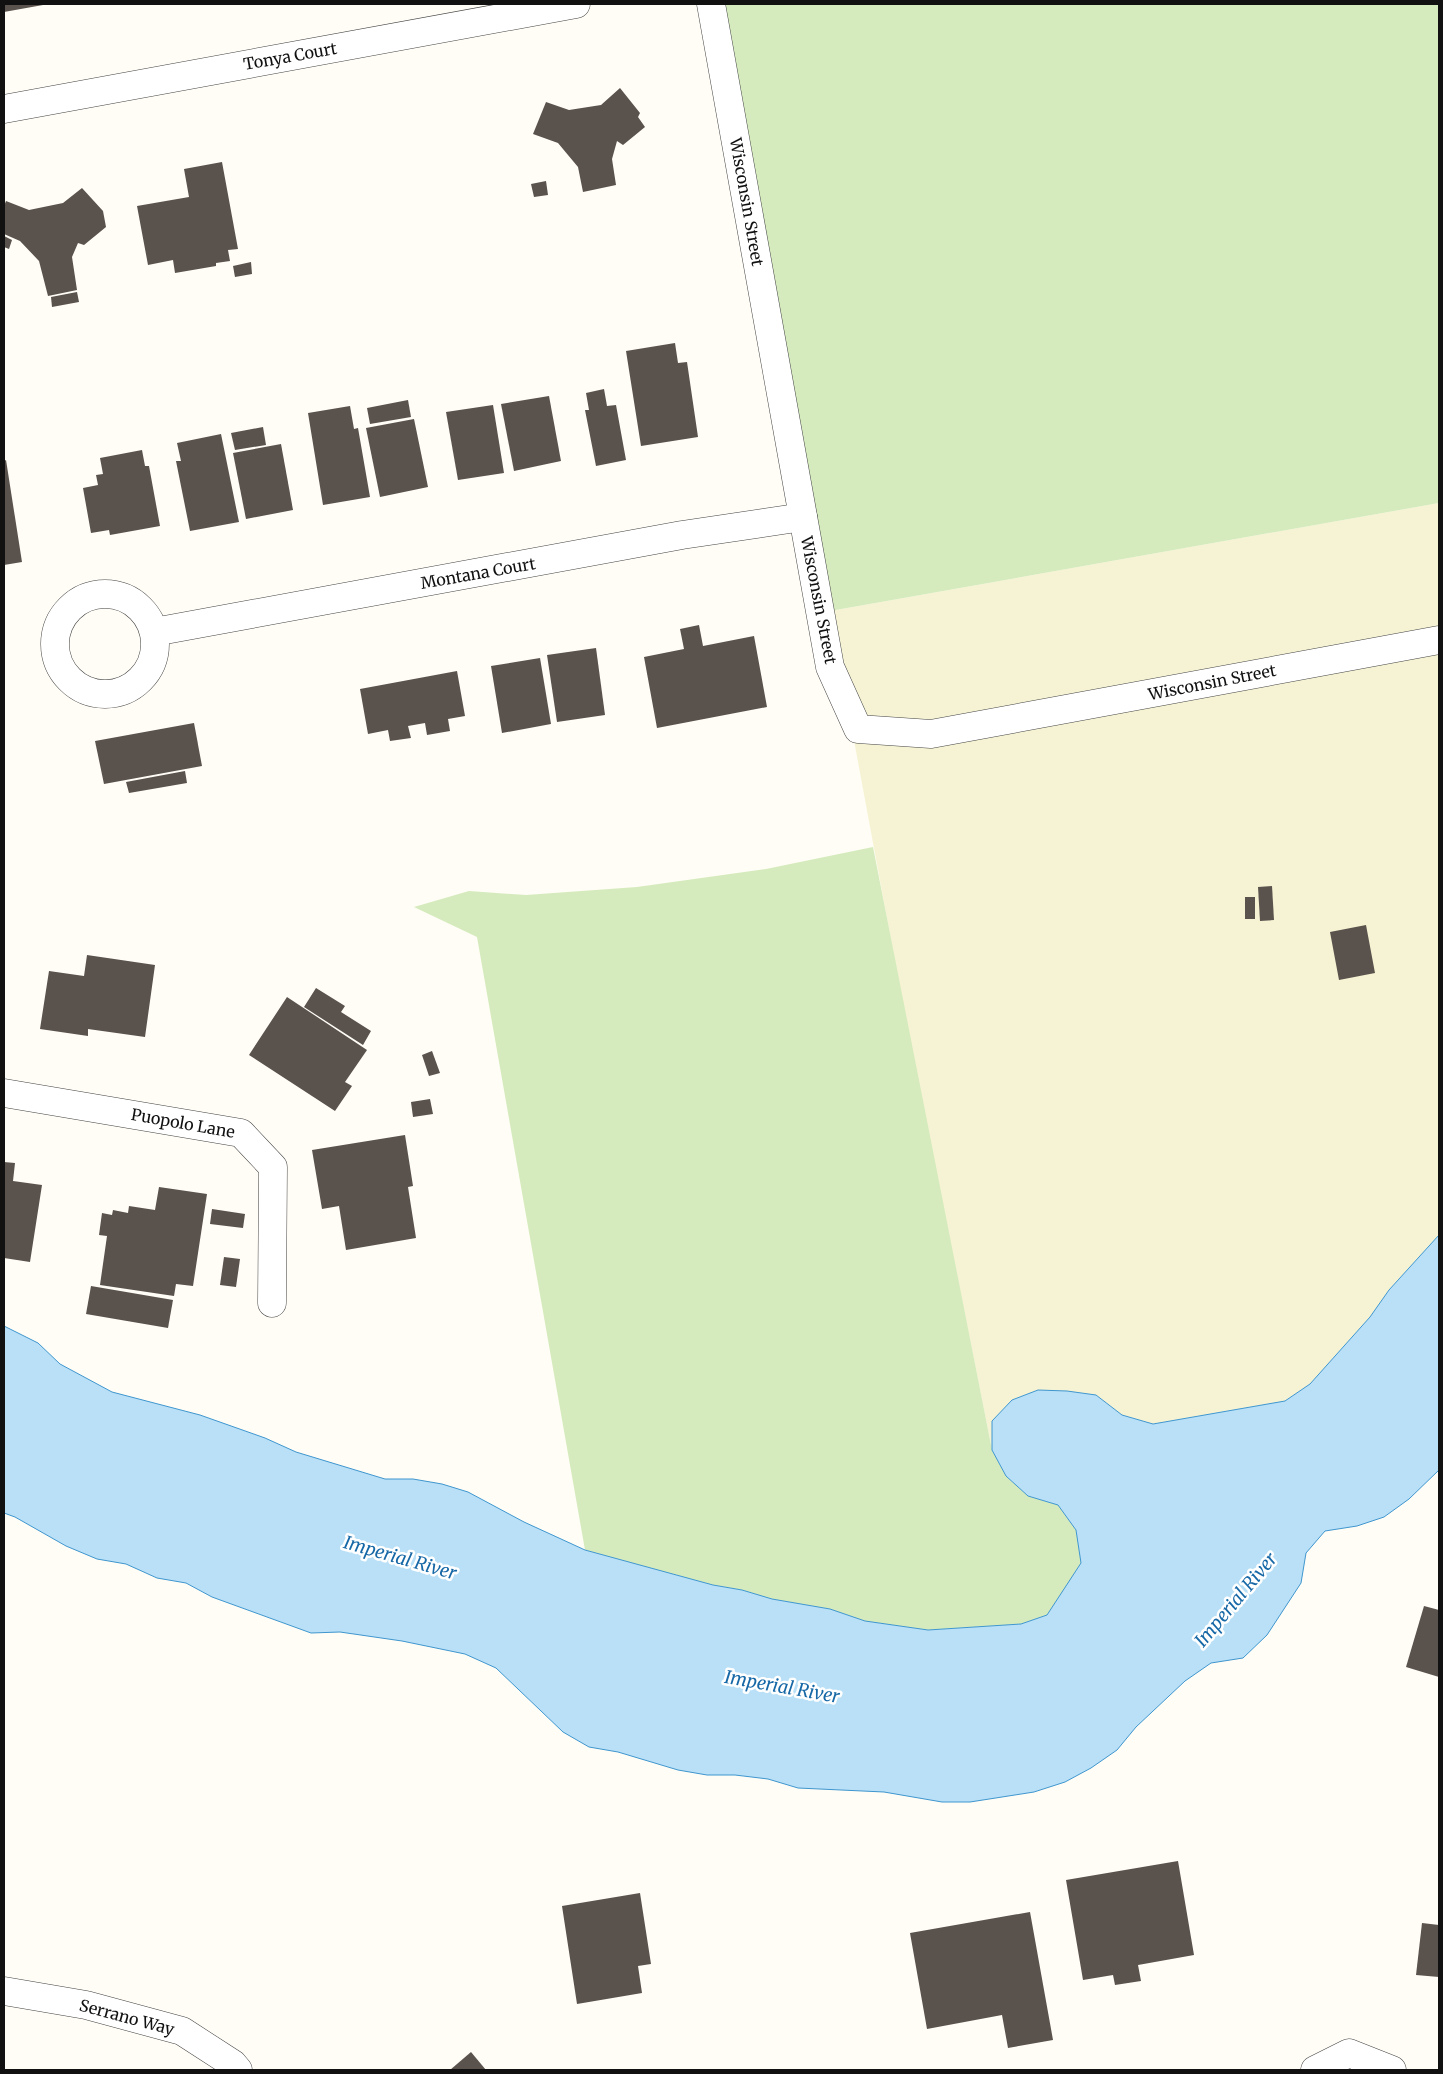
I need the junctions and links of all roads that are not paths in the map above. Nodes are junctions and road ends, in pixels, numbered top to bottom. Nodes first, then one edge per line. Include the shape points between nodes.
1 (576, 4) edge
2 (711, 4) edge
3 (4, 109) edge
4 (803, 517) junction
5 (154, 632) dead end
6 (1439, 640) edge
7 (4, 1093) edge
8 (272, 1303) dead end
9 (4, 1991) edge
10 (238, 2070) edge
11 (1315, 2070) edge
12 (1392, 2070) edge

1 - 3 street, Tonya Court
2 - 4 street, Wisconsin Street
4 - 5 street, Montana Court via 682,535
4 - 6 street, Wisconsin Street via 830,667 858,729 931,734
7 - 8 street, Puopolo Lane via 241,1133 272,1167
9 - 10 street, Serrano Way via 86,2005 182,2031
11 - 12 street via 1349,2054

